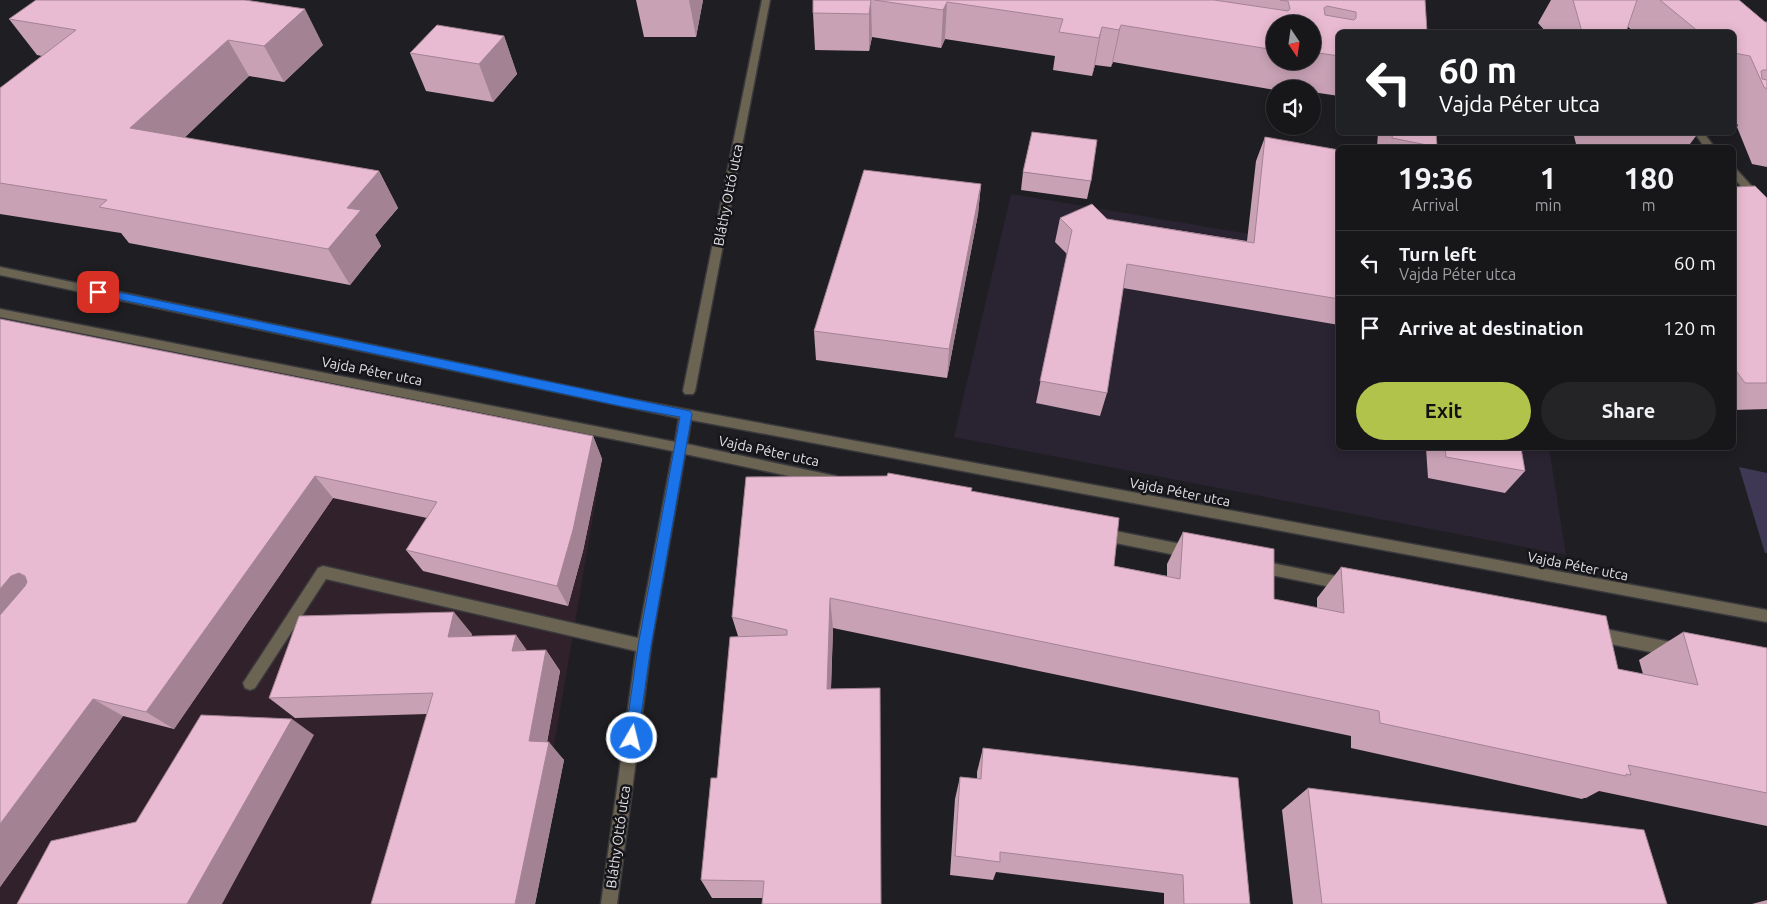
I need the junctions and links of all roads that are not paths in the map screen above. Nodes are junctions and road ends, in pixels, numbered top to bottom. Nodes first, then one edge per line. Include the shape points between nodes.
1 (766, 0) edge
2 (1700, 135) edge
3 (1709, 145) edge
4 (1736, 174) edge
5 (1767, 210) edge
6 (0, 271) edge
7 (0, 313) edge
8 (689, 390) dead end
9 (686, 414) junction
10 (680, 448) junction
11 (839, 481) edge
12 (1083, 530) edge
13 (1200, 554) edge
14 (1240, 562) edge
15 (1357, 586) edge
16 (1767, 616) edge
17 (1581, 631) edge
18 (644, 646) junction
19 (1689, 653) edge
20 (250, 683) dead end
21 (609, 904) edge

1 - 8 street, Bláthy Ottó utca
2 - 3 street
4 - 5 street
6 - 9 street, Vajda Péter utca
7 - 10 street, Vajda Péter utca
9 - 10 street, Bláthy Ottó utca
9 - 16 street, Vajda Péter utca
10 - 11 street, Vajda Péter utca
10 - 18 street, Bláthy Ottó utca
12 - 13 street
14 - 15 street
17 - 19 street
18 - 20 street via 323,572
18 - 21 street, Bláthy Ottó utca

